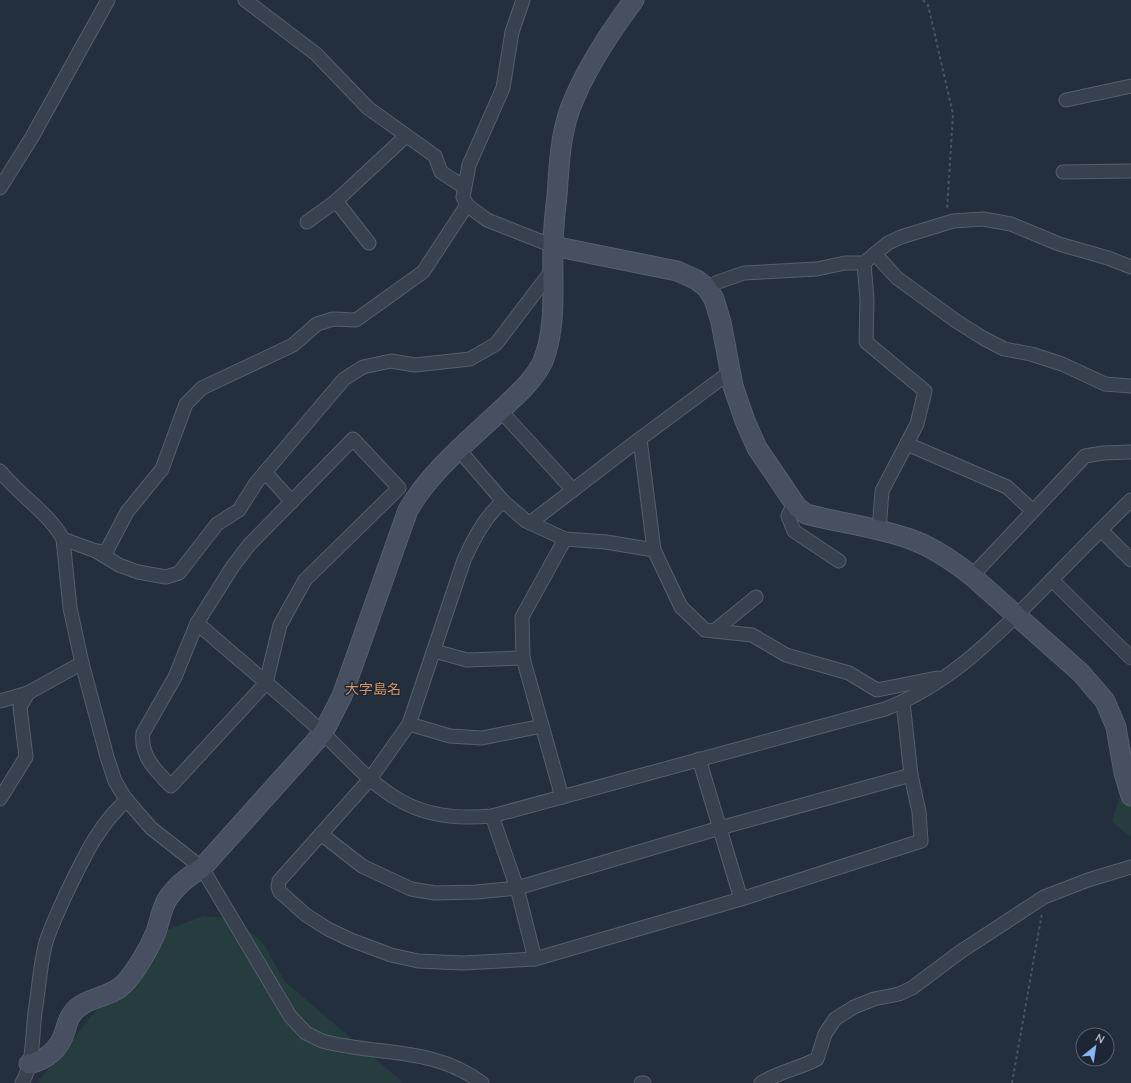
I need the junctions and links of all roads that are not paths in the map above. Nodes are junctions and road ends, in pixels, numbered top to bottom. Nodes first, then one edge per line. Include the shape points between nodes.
1 (108, 0) edge
2 (245, 0) edge
3 (523, 0) edge
4 (634, 0) edge
5 (1131, 86) edge
6 (1066, 100) dead end
7 (406, 136) junction
8 (1131, 171) edge
9 (1063, 172) dead end
10 (464, 187) junction
11 (0, 188) edge
12 (336, 201) junction
13 (467, 205) junction
14 (308, 222) dead end
15 (369, 243) dead end
16 (553, 246) junction
17 (875, 254) junction
18 (864, 263) junction
19 (1131, 267) edge
20 (553, 269) junction
21 (707, 288) junction
22 (730, 372) junction
23 (1131, 386) edge
24 (500, 410) junction
25 (640, 439) junction
26 (906, 444) junction
27 (459, 450) junction
28 (1131, 452) edge
29 (0, 471) edge
30 (265, 472) junction
31 (573, 490) junction
32 (1131, 500) edge
33 (503, 501) junction
34 (292, 502) junction
35 (794, 503) junction
36 (1033, 511) junction
37 (530, 523) junction
38 (879, 530) junction
39 (1101, 530) junction
40 (565, 538) junction
41 (64, 539) junction
42 (654, 550) junction
43 (96, 551) junction
44 (839, 560) dead end
45 (1131, 560) edge
46 (972, 576) junction
47 (1052, 580) junction
48 (756, 597) dead end
49 (1016, 616) junction
50 (197, 623) junction
51 (714, 631) junction
52 (434, 651) junction
53 (524, 658) junction
54 (1131, 658) edge
55 (82, 663) junction
56 (946, 676) junction
57 (266, 683) junction
58 (28, 693) junction
59 (0, 701) edge
60 (903, 702) junction
61 (409, 724) junction
62 (542, 726) junction
63 (323, 733) junction
64 (699, 759) junction
65 (911, 775) junction
66 (370, 779) junction
67 (1131, 796) edge
68 (562, 797) junction
69 (0, 799) edge
70 (127, 800) junction
71 (492, 816) junction
72 (720, 828) junction
73 (321, 834) junction
74 (1131, 867) edge
75 (202, 868) junction
76 (517, 888) junction
77 (741, 899) junction
78 (535, 959) junction
79 (29, 1064) junction
80 (22, 1083) edge
81 (482, 1083) edge
82 (761, 1083) edge

1 - 11 street via 32,137
2 - 7 street via 316,54 368,108
3 - 10 street via 512,32 503,88 469,165
4 - 16 street via 591,67 570,110 560,156
5 - 6 street
7 - 10 street via 435,156 441,172
7 - 12 street
8 - 9 street
10 - 13 street via 463,197
12 - 14 street
12 - 15 street
13 - 16 street via 483,218 499,226
13 - 43 street via 424,272 356,320 333,319 317,324 293,344 202,388 186,404 162,469 127,512 106,552
16 - 20 street
16 - 21 street via 677,271 698,280
17 - 18 street
17 - 19 street via 888,243 901,237 953,221 983,219 998,220 1059,244
17 - 23 street via 897,278 956,321 993,344 1062,364 1104,384
18 - 21 street via 845,262 817,269 744,274
18 - 26 street via 867,300 866,342 925,391 917,424
20 - 24 street via 549,341 542,362 530,380
20 - 30 street via 496,344 470,359 415,365 391,361 363,367 344,379
21 - 22 street via 714,299 721,322
22 - 25 street
22 - 35 street via 745,421 757,448
24 - 27 street
24 - 31 street
25 - 31 street
25 - 42 street
26 - 36 street via 1007,487
26 - 38 street via 882,491
27 - 33 street
27 - 63 street via 429,480 408,510 345,689
28 - 36 street via 1085,456
29 - 41 street
30 - 34 street
30 - 43 street via 239,510 217,524 179,573 166,577 138,572 119,565
31 - 37 street
32 - 39 street
33 - 37 street
33 - 52 street via 490,513 471,545 452,593
34 - 50 street via 249,545
34 - 57 street via 353,439 399,488 305,580 280,625
35 - 38 street via 806,514
35 - 44 street via 788,516 794,531
36 - 46 street
37 - 40 street
38 - 46 street via 910,538 928,546
39 - 45 street
39 - 47 street
40 - 42 street
40 - 53 street via 522,617
41 - 43 street
41 - 55 street via 70,608
42 - 51 street via 680,607 705,630
46 - 49 street
47 - 49 street
47 - 54 street
48 - 51 street
49 - 56 street via 981,650
49 - 67 street via 1081,673 1105,701 1116,727
50 - 57 street
50 - 57 street via 175,677 143,733 142,742 151,765 171,786
51 - 56 street via 752,635 786,655 849,673 878,690
52 - 53 street via 467,660
52 - 61 street
53 - 62 street
55 - 58 street
55 - 70 street via 115,781
56 - 60 street
57 - 63 street
58 - 59 street
58 - 69 street via 20,707 26,757
60 - 64 street via 885,710
60 - 65 street
61 - 62 street via 450,736 482,738
61 - 66 street
62 - 68 street
63 - 66 street
63 - 75 street
64 - 68 street
64 - 72 street
65 - 72 street
65 - 77 street via 919,812 921,840
66 - 71 street via 401,801 419,809 459,818
66 - 73 street
68 - 71 street
70 - 75 street via 151,828
70 - 79 street via 99,830 52,924 46,943
71 - 76 street
72 - 76 street
72 - 77 street
73 - 76 street via 362,866 411,889 459,894
73 - 78 street via 282,876 278,887 288,900 328,929 391,955 418,961 463,963
74 - 82 street via 1044,896 960,952 912,988 854,1007 835,1019 825,1034 817,1059 776,1074
75 - 79 street via 184,880 168,898 155,934 123,984 115,991 75,1010 56,1049 43,1059
75 - 81 street via 290,1016 306,1032 314,1038 332,1043 431,1058 454,1065
76 - 78 street
77 - 78 street
79 - 80 street

